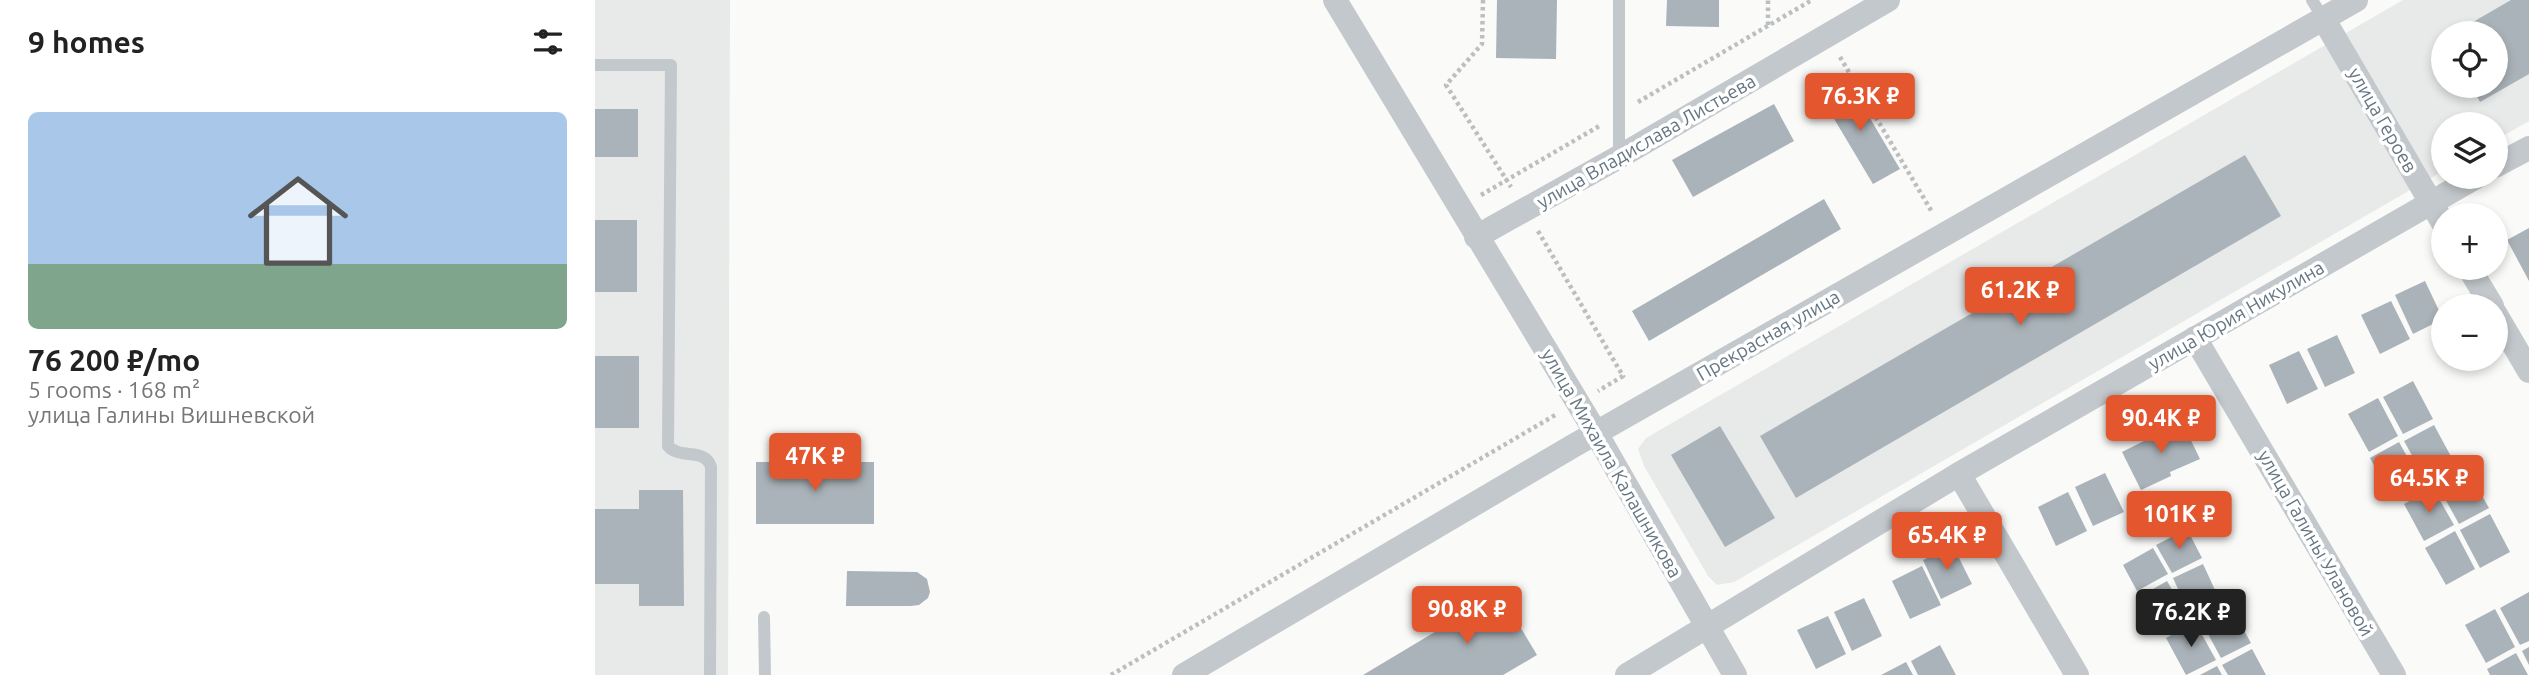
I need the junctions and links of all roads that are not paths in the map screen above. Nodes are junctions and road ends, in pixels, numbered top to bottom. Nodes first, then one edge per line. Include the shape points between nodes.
1 (1335, 0) edge
2 (1619, 0) edge
3 (1888, 0) edge
4 (2356, 0) edge
5 (2318, 9) edge
6 (595, 65) edge
7 (2529, 148) edge
8 (1619, 158) junction
9 (2508, 159) edge
10 (2463, 189) edge
11 (2432, 203) edge
12 (2447, 203) edge
13 (2431, 215) edge
14 (1476, 237) junction
15 (2508, 335) edge
16 (2196, 338) junction
17 (2529, 371) edge
18 (1596, 433) junction
19 (1959, 474) junction
20 (764, 617) dead end
21 (1707, 625) junction
22 (709, 675) edge
23 (765, 675) edge
24 (1184, 675) edge
25 (1627, 675) edge
26 (1735, 675) edge
27 (2077, 675) edge
28 (2394, 675) edge

1 - 14 street, улица Михаила Калашникова
2 - 8 lane
3 - 8 street, улица Владислава Листьева
4 - 5 street, Прекрасная улица
5 - 11 street, улица Героев
5 - 18 street, Прекрасная улица via 1945,234
6 - 22 lane via 671,65 668,446 672,451 701,455 711,467
7 - 9 street
8 - 14 street, улица Владислава Листьева
10 - 12 street, улица Юрия Никулина
13 - 16 street, улица Юрия Никулина
14 - 18 street, улица Михаила Калашникова
15 - 17 street
16 - 19 street, улица Юрия Никулина
16 - 28 street, улица Галины Улановой
18 - 21 street, улица Михаила Калашникова
18 - 24 street, Прекрасная улица
19 - 21 street, улица Юрия Никулина
19 - 27 street
20 - 23 lane
21 - 25 street, улица Юрия Никулина
21 - 26 street, улица Михаила Калашникова

